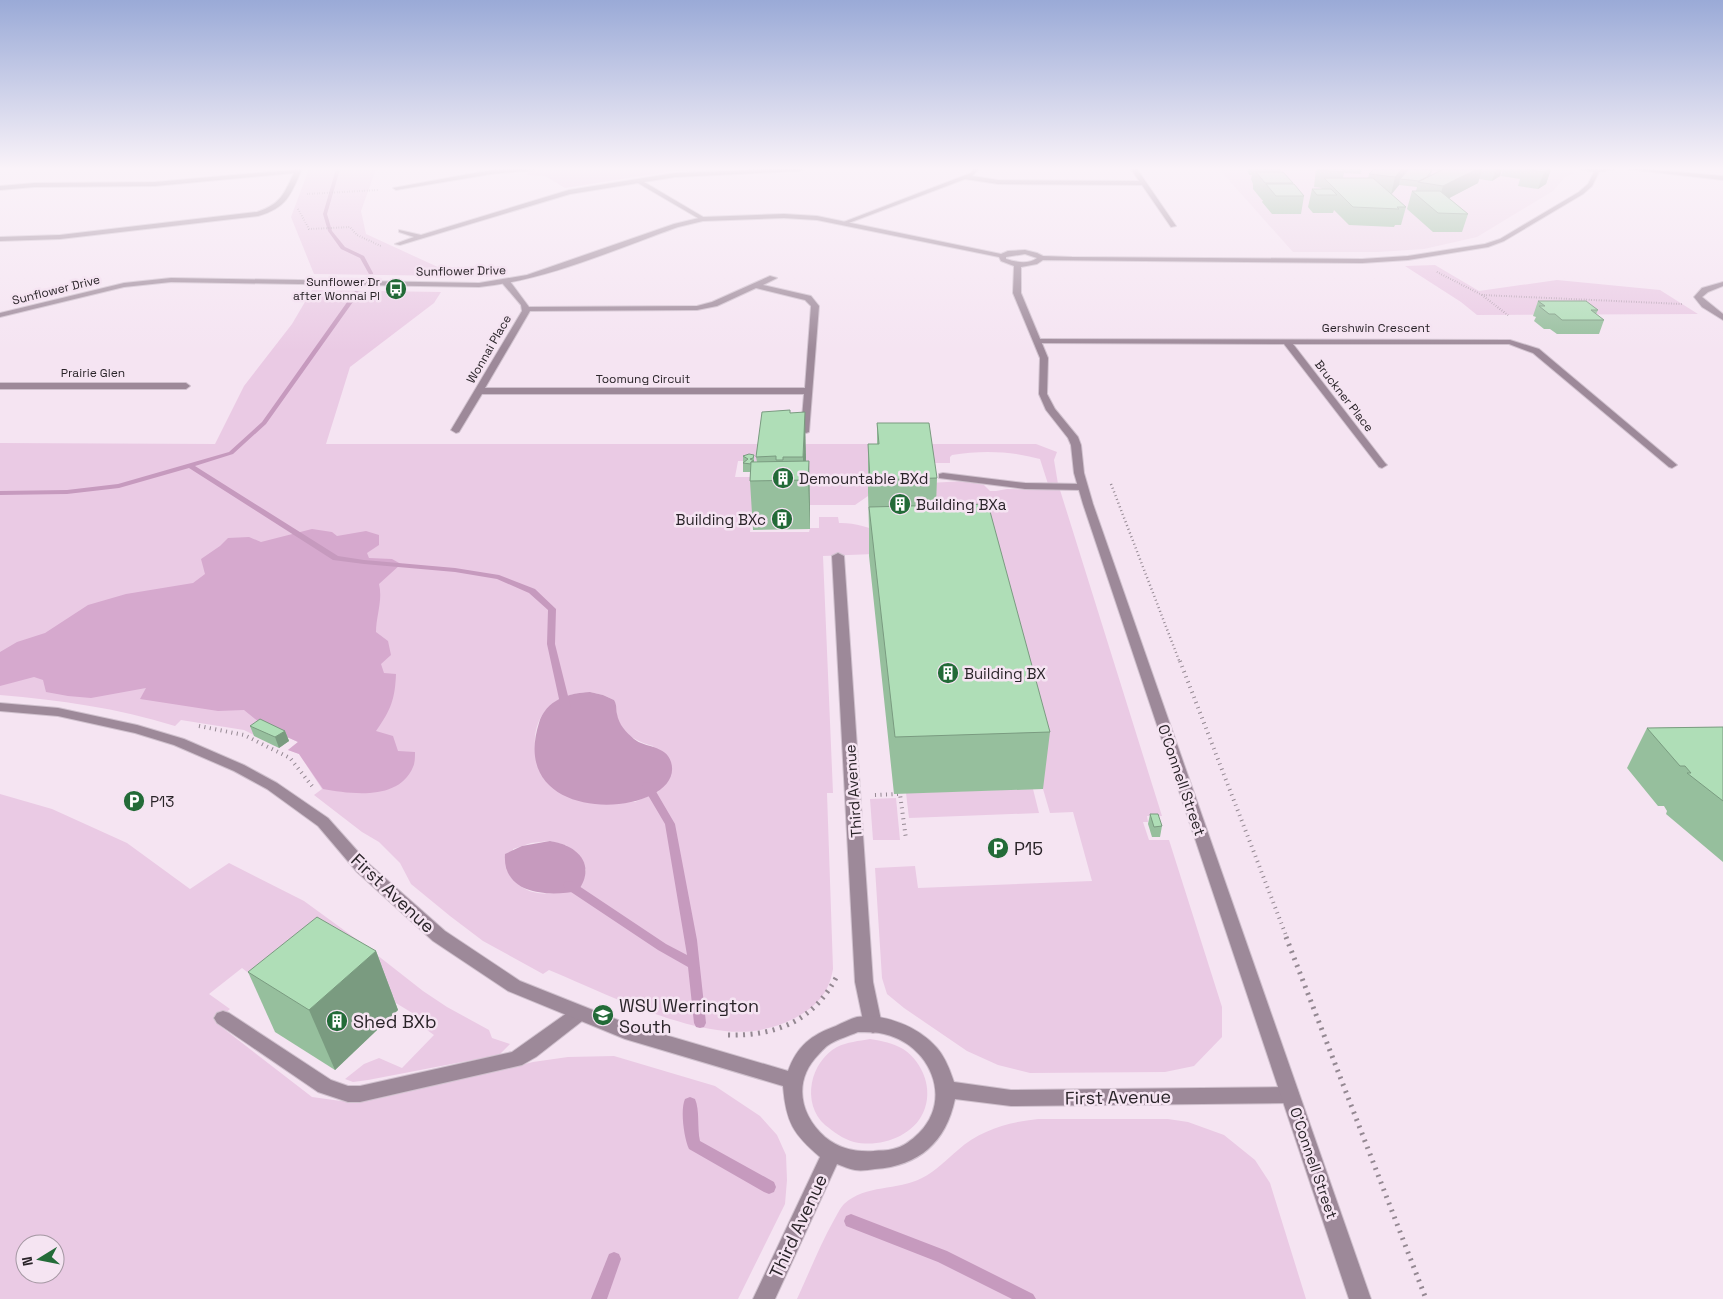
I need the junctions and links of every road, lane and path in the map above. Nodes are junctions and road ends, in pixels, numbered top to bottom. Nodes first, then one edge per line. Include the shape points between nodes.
1 (124, 230) edge
2 (352, 230) edge
3 (447, 230) edge
4 (660, 230) edge
5 (876, 230) edge
6 (1520, 230) edge
7 (401, 231) dead end
8 (423, 237) junction
9 (0, 239) edge
10 (398, 244) dead end
11 (385, 248) dead end
12 (1002, 256) junction
13 (1041, 258) junction
14 (1018, 265) junction
15 (1436, 272) dead end
16 (773, 278) dead end
17 (506, 282) junction
18 (1723, 284) edge
19 (756, 286) junction
20 (1482, 295) junction
21 (1705, 306) junction
22 (526, 309) junction
23 (0, 315) edge
24 (1509, 316) dead end
25 (1723, 318) edge
26 (1038, 341) junction
27 (1286, 341) junction
28 (0, 386) edge
29 (186, 386) dead end
30 (479, 391) junction
31 (808, 391) junction
32 (456, 430) dead end
33 (806, 430) edge
34 (1382, 465) dead end
35 (1672, 465) dead end
36 (943, 476) dead end
37 (1111, 484) dead end
38 (1082, 486) junction
39 (838, 556) dead end
40 (0, 707) edge
41 (190, 725) dead end
42 (315, 790) dead end
43 (866, 795) dead end
44 (906, 839) dead end
45 (839, 968) dead end
46 (580, 1013) junction
47 (223, 1018) dead end
48 (873, 1025) junction
49 (725, 1035) dead end
50 (793, 1080) junction
51 (946, 1089) junction
52 (1290, 1095) junction
53 (832, 1153) junction
54 (764, 1299) edge
55 (1360, 1299) edge
56 (1426, 1299) edge

1 - 9 street via 60,237
2 - 11 path via 357,236
3 - 8 street
4 - 17 street, Sunflower Drive via 529,277
5 - 12 street, Sunflower Drive
6 - 13 street via 1502,240 1470,250 1362,261
7 - 8 street
8 - 10 street
12 - 13 street via 1025,252
12 - 14 street via 1003,260
13 - 14 street via 1035,263
14 - 26 street, O'Connell Street via 1017,293
15 - 20 path
16 - 19 street
17 - 22 street, Wonnai Place
17 - 23 street, Sunflower Drive via 479,285 164,281 124,286
18 - 21 street via 1700,293 1698,297
19 - 22 street via 698,308
19 - 31 street via 808,298 815,306
20 - 21 path
20 - 24 path
21 - 25 street
22 - 30 street, Wonnai Place
26 - 27 street, Gershwin Crescent
26 - 38 street, O'Connell Street via 1045,366 1043,394 1051,410 1073,437
27 - 34 street, Bruckner Place
27 - 35 street, Gershwin Crescent via 1494,341 1519,344 1536,351
28 - 29 street, Prairie Glen
30 - 31 street, Toomung Circuit
30 - 32 street, Wonnai Place
31 - 33 street
36 - 38 street via 1025,486
37 - 56 path
38 - 52 street, O'Connell Street
39 - 48 street, Third Avenue via 864,982
40 - 46 street, First Avenue via 58,712 137,729 179,742 239,768 272,786 323,822 363,868 439,936 514,986
41 - 42 path via 240,734 290,758
43 - 44 path via 900,794
45 - 49 path via 828,996 808,1015 764,1033
46 - 47 street via 516,1059 360,1094 348,1094 325,1086
46 - 50 street, First Avenue via 624,1031
48 - 50 street via 850,1027 828,1034 806,1053
48 - 51 street via 899,1031 922,1044 938,1064
50 - 53 street via 795,1114 803,1129
51 - 52 street, First Avenue via 1011,1098
51 - 53 street via 938,1124 911,1151 893,1159 872,1162 851,1160
52 - 55 street, O'Connell Street
53 - 54 street, Third Avenue

